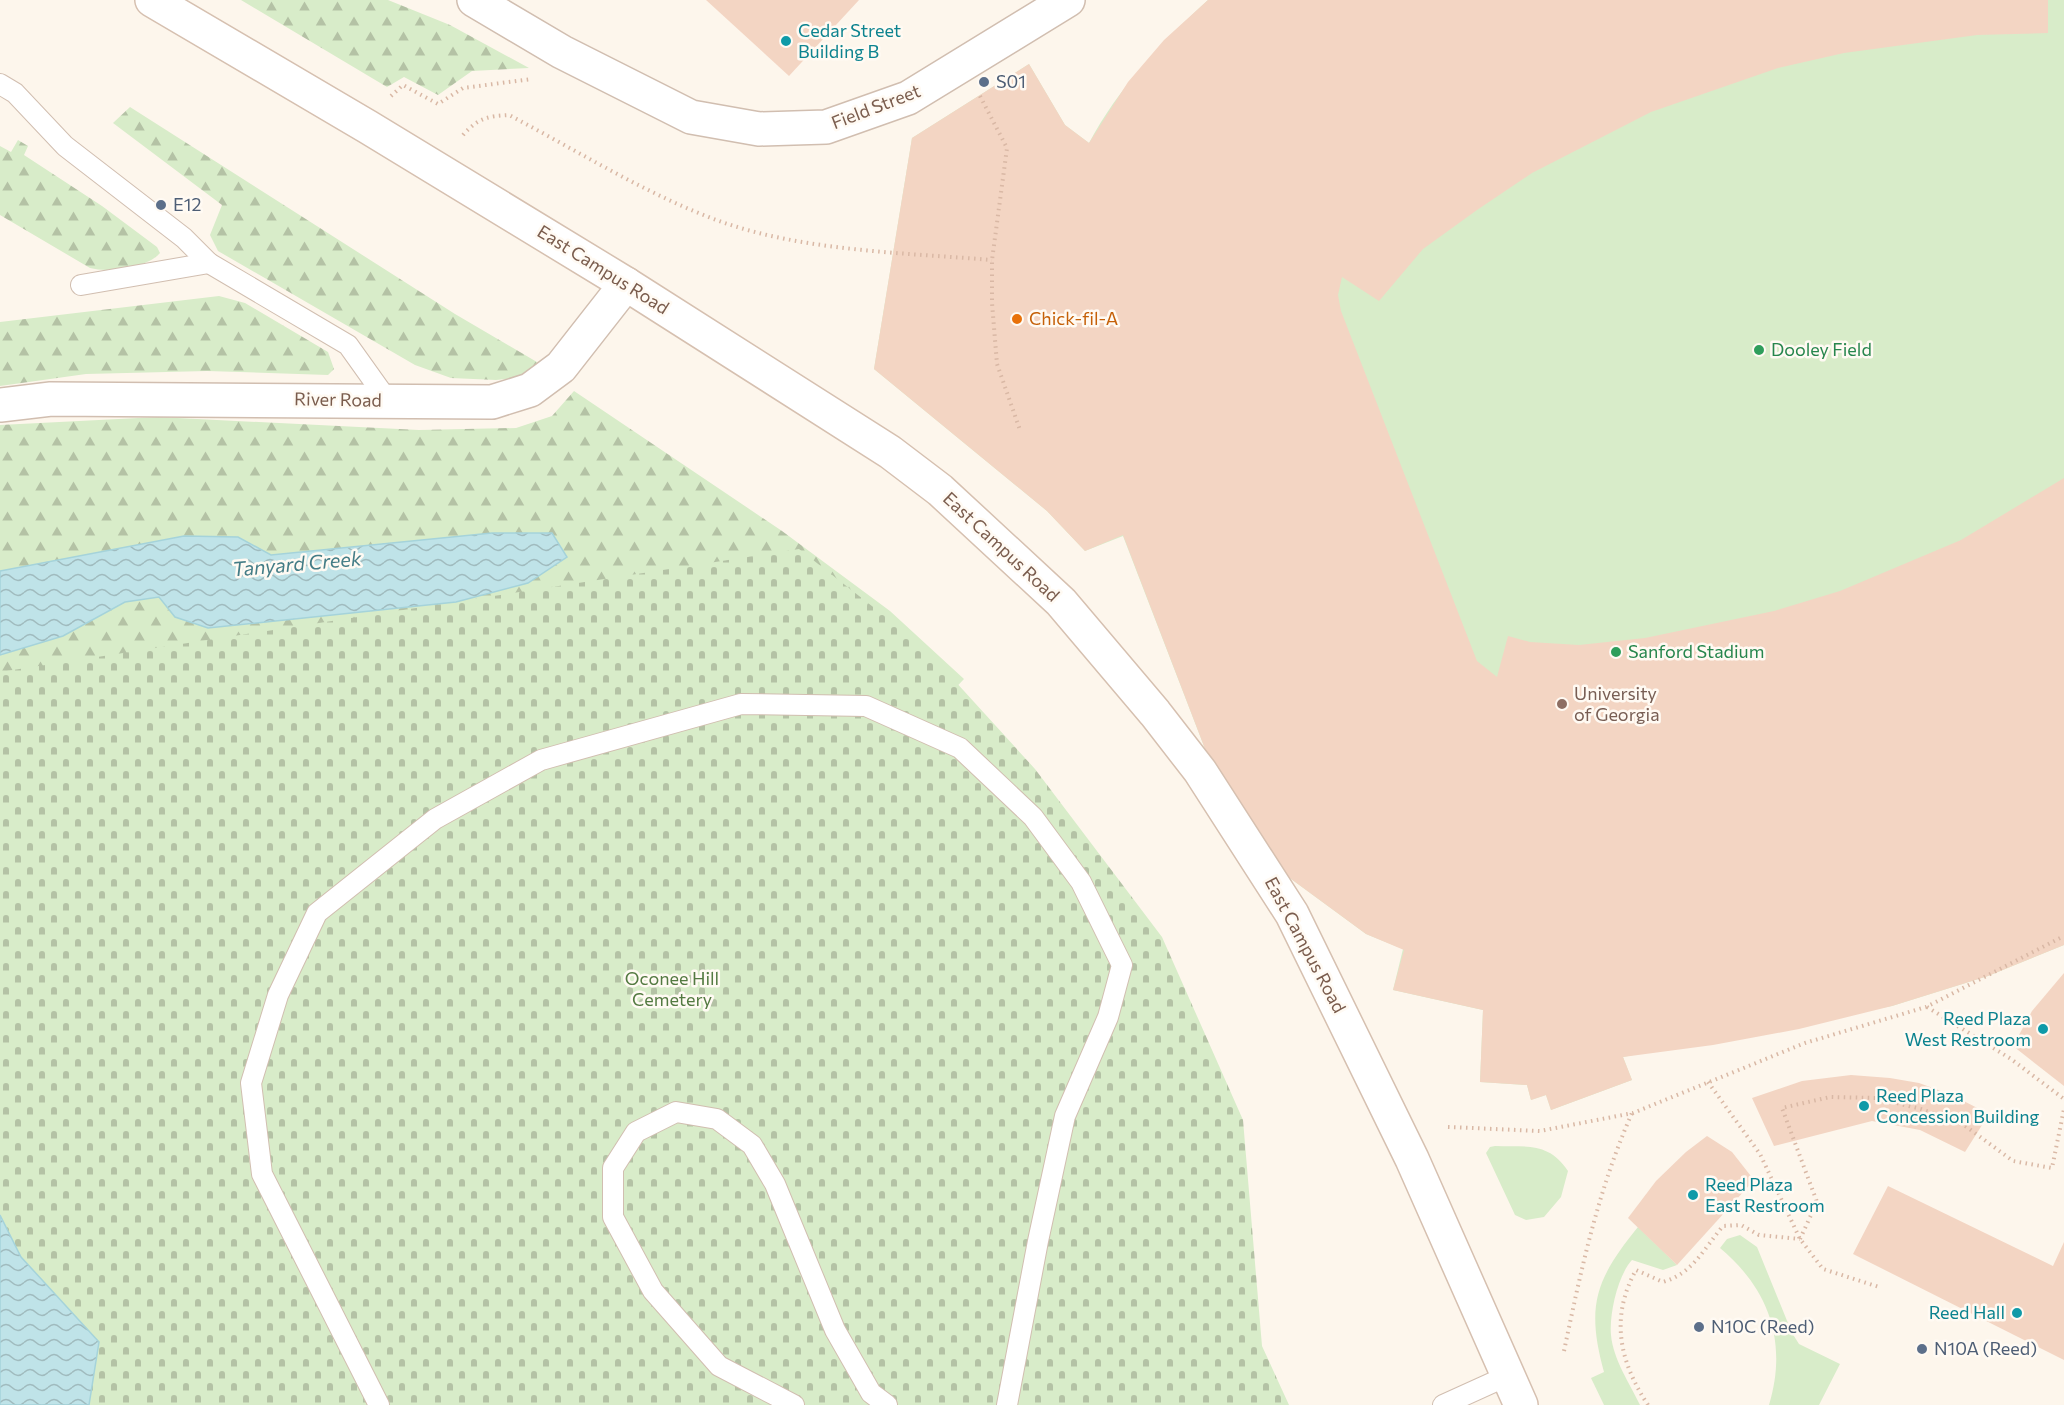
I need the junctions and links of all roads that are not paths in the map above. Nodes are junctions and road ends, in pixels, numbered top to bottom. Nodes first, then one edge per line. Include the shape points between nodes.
1 (152, 0) edge
2 (474, 0) edge
3 (1068, 0) edge
4 (0, 84) edge
5 (209, 263) junction
6 (626, 284) junction
7 (81, 285) dead end
8 (388, 401) junction
9 (0, 405) edge
10 (1514, 1391) edge
11 (379, 1405) edge
12 (794, 1405) edge
13 (886, 1405) edge
14 (1008, 1405) edge
15 (1443, 1405) edge

1 - 6 main road, East Campus Road
2 - 3 main road, Field Street via 562,52 691,117 759,129 826,127 908,98
4 - 5 lane via 15,93 65,146 184,238
5 - 7 lane
5 - 8 lane via 348,345
6 - 8 main road, River Road via 561,367 530,390 492,402
6 - 10 main road, East Campus Road via 890,452 940,490 1061,602 1155,713 1200,771 1293,914 1412,1159
8 - 9 main road, River Road via 51,399
10 - 15 lane
11 - 14 lane via 262,1174 251,1083 278,995 317,913 435,819 541,760 741,704 866,706 960,748 1034,817 1081,882 1122,964 1108,1017 1065,1116
12 - 13 lane via 719,1366 653,1291 613,1217 613,1168 636,1132 676,1112 717,1119 752,1145 775,1184 836,1330 872,1393

